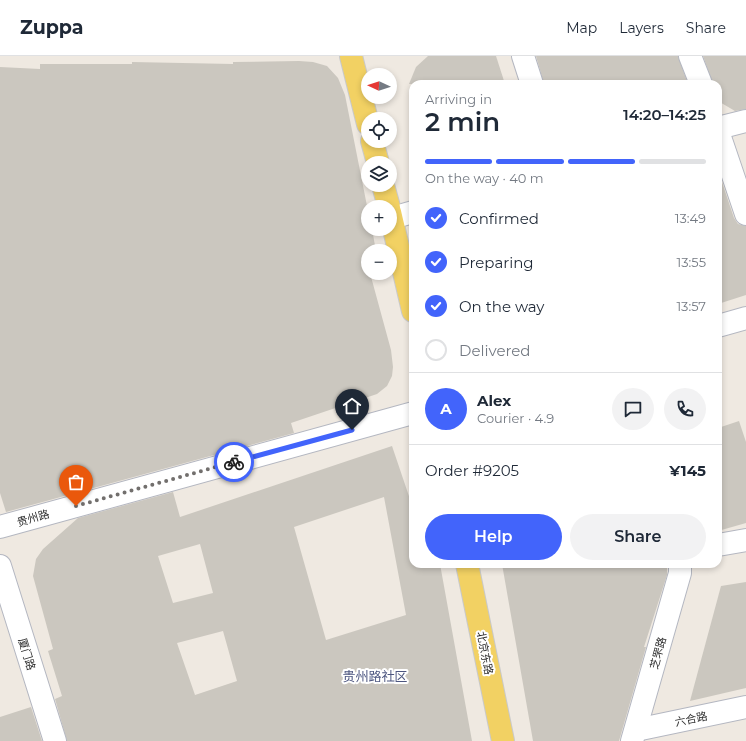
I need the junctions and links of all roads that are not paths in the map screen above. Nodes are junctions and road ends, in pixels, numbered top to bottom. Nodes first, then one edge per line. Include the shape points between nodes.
1 (351, 56) edge
2 (523, 56) edge
3 (690, 56) edge
4 (531, 80) edge
5 (699, 80) edge
6 (365, 112) edge
7 (746, 121) edge
8 (722, 128) edge
9 (722, 141) edge
10 (397, 212) edge
11 (409, 212) edge
12 (746, 214) edge
13 (396, 236) edge
14 (409, 294) edge
15 (746, 318) edge
16 (722, 325) edge
17 (409, 414) edge
18 (0, 527) edge
19 (746, 540) edge
20 (722, 545) edge
21 (0, 566) edge
22 (468, 568) edge
23 (680, 568) edge
24 (746, 707) edge
25 (634, 735) edge
26 (55, 741) edge
27 (503, 741) edge

1 - 6 main road
2 - 4 street
3 - 5 street
7 - 8 street
9 - 12 street
10 - 11 street
13 - 14 main road
15 - 16 street
17 - 18 street, 贵州路
19 - 20 street
21 - 26 street, 厦门路
22 - 27 main road, 北京东路
23 - 25 street, 芝罘路
24 - 25 street, 六合路

